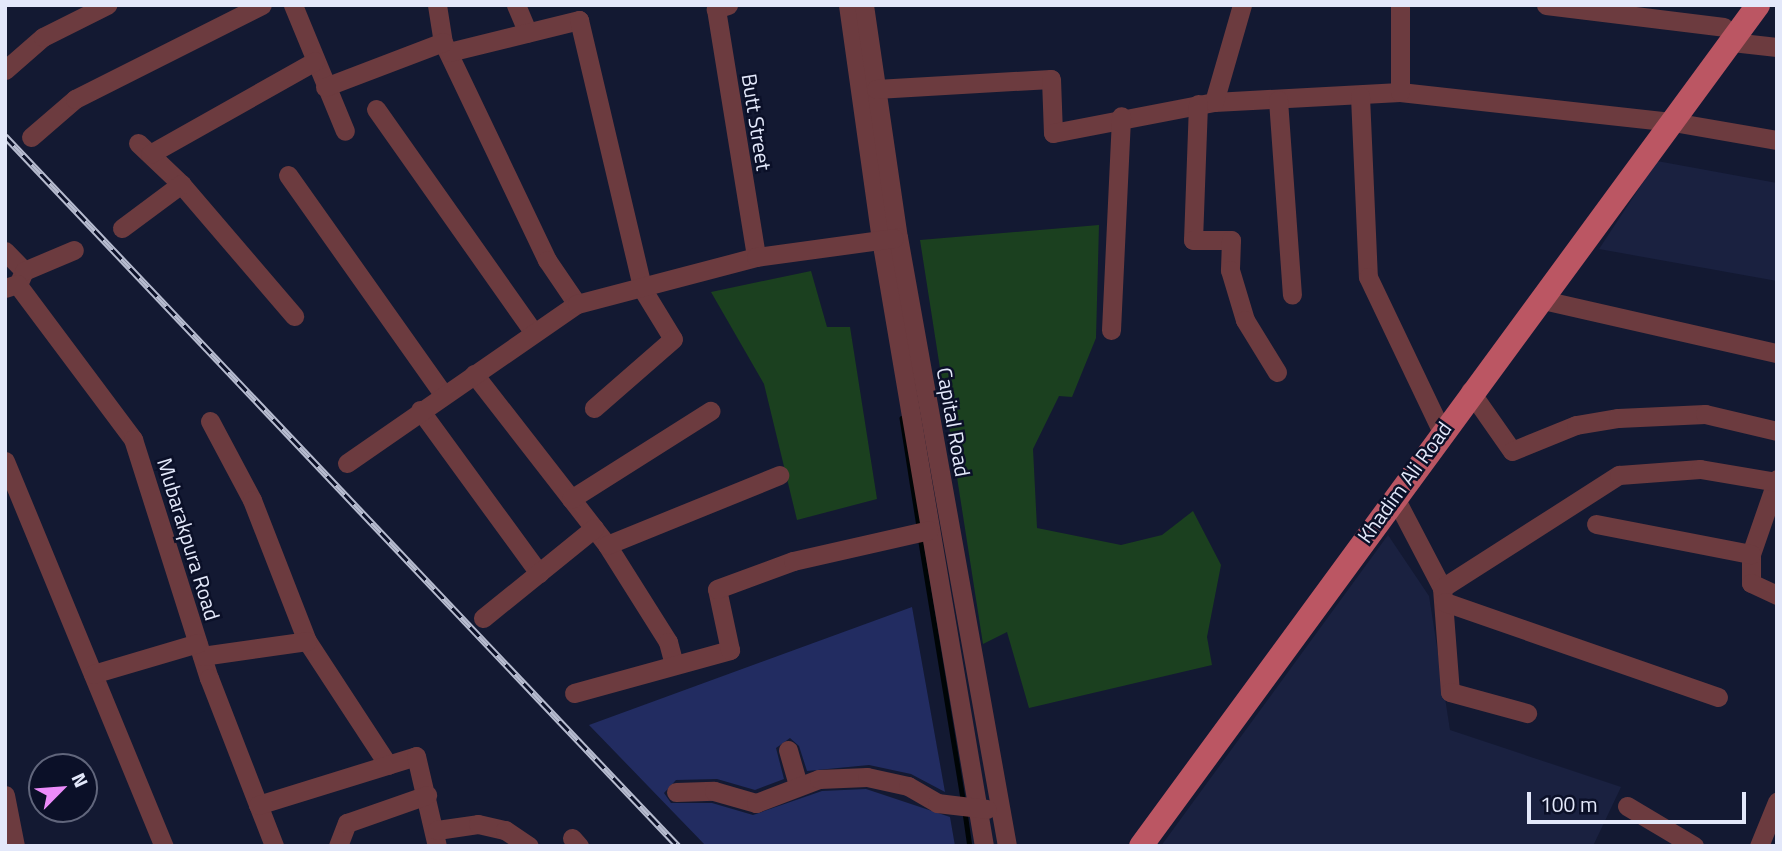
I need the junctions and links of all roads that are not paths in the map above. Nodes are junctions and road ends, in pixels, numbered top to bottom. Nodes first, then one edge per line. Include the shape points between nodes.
1 (107, 5) edge
2 (262, 5) edge
3 (293, 5) edge
4 (437, 5) edge
5 (516, 5) edge
6 (728, 5) edge
7 (848, 5) edge
8 (864, 5) edge
9 (1242, 5) edge
10 (1401, 5) edge
11 (1546, 5) edge
12 (1737, 5) edge
13 (1758, 5) edge
14 (528, 33) junction
15 (1728, 34) junction
16 (446, 47) junction
17 (1777, 47) edge
18 (315, 61) junction
19 (5, 70) edge
20 (325, 86) junction
21 (876, 89) junction
22 (1400, 92) junction
23 (1360, 96) junction
24 (1278, 100) junction
25 (1206, 103) junction
26 (376, 109) dead end
27 (1121, 116) junction
28 (1673, 122) junction
29 (345, 131) dead end
30 (31, 137) dead end
31 (1777, 140) edge
32 (288, 175) dead end
33 (181, 184) junction
34 (122, 228) dead end
35 (890, 238) junction
36 (74, 250) dead end
37 (5, 251) edge
38 (756, 257) junction
39 (16, 281) edge
40 (643, 290) junction
41 (1292, 294) dead end
42 (1543, 300) junction
43 (576, 304) junction
44 (294, 316) dead end
45 (1111, 330) dead end
46 (534, 333) junction
47 (1777, 353) edge
48 (1278, 372) dead end
49 (474, 374) junction
50 (1470, 391) junction
51 (443, 394) junction
52 (594, 408) dead end
53 (421, 410) junction
54 (710, 411) dead end
55 (210, 421) dead end
56 (1441, 430) junction
57 (1777, 431) edge
58 (5, 461) edge
59 (347, 463) dead end
60 (779, 475) dead end
61 (1776, 481) edge
62 (1394, 496) junction
63 (571, 499) junction
64 (1596, 524) dead end
65 (594, 528) junction
66 (929, 530) junction
67 (607, 545) junction
68 (1751, 554) junction
69 (539, 573) junction
70 (1443, 595) junction
71 (1777, 595) edge
72 (483, 618) dead end
73 (307, 641) junction
74 (200, 650) junction
75 (673, 662) junction
76 (93, 674) junction
77 (574, 693) dead end
78 (1718, 697) dead end
79 (1527, 713) dead end
80 (788, 750) dead end
81 (388, 765) junction
82 (798, 784) junction
83 (676, 792) dead end
84 (5, 795) edge
85 (427, 795) junction
86 (1777, 802) edge
87 (258, 805) junction
88 (1627, 806) dead end
89 (998, 808) junction
90 (975, 810) junction
91 (8, 824) edge
92 (437, 838) edge
93 (15, 846) edge
94 (164, 846) edge
95 (274, 846) edge
96 (338, 846) edge
97 (529, 846) edge
98 (984, 846) edge
99 (1007, 846) edge
100 (1141, 846) edge
101 (1694, 846) edge
102 (1759, 846) edge

1 - 19 street via 43,37
2 - 30 street via 75,99
3 - 18 street
4 - 16 street
5 - 14 street
6 - 38 street, Butt Street via 716,9
7 - 35 street
8 - 21 street, Capital Road
9 - 25 street
10 - 22 street
11 - 15 street
12 - 15 main road, Khadim Ali Road
13 - 15 main road, Khadim Ali Road
14 - 16 street
14 - 40 street via 579,20
15 - 17 street
15 - 28 main road, Khadim Ali Road
16 - 20 street
16 - 43 street via 547,260
18 - 20 street
18 - 33 street via 144,148
20 - 29 street
21 - 27 street via 1051,79 1053,133
21 - 35 street, Capital Road
22 - 23 street
22 - 28 street
23 - 24 street
23 - 56 street via 1368,277
24 - 25 street
24 - 41 street
25 - 27 street
25 - 48 street via 1193,240 1231,240 1230,270 1245,320
26 - 46 street
27 - 45 street
28 - 31 street
28 - 42 main road, Khadim Ali Road
32 - 51 street
33 - 34 street
33 - 44 street
35 - 38 street
35 - 66 street
35 - 89 street, Capital Road
36 - 39 street
37 - 39 street, Mubarakpura Road
38 - 40 street
39 - 74 street, Mubarakpura Road via 133,439
40 - 43 street
40 - 52 street via 673,339
42 - 47 street
42 - 50 main road, Khadim Ali Road
43 - 46 street
46 - 49 street
49 - 51 street
49 - 63 street
50 - 56 main road, Khadim Ali Road
50 - 57 street via 1512,451 1576,425 1618,418 1705,414
51 - 53 street
53 - 59 street
53 - 69 street
54 - 63 street
55 - 73 street via 252,500
56 - 62 main road, Khadim Ali Road
58 - 76 street
60 - 67 street
61 - 68 street
61 - 70 street via 1700,469 1619,475
62 - 70 street
62 - 100 main road, Khadim Ali Road
63 - 65 street
64 - 68 street
65 - 67 street
65 - 69 street
66 - 75 street via 793,561 717,589 730,650
66 - 90 street
67 - 75 street via 668,642
68 - 71 street via 1751,583
69 - 72 street
70 - 78 street
70 - 79 street via 1450,692
73 - 74 street
73 - 81 street
74 - 76 street
74 - 87 street, Mubarakpura Road
75 - 77 street
76 - 94 street
80 - 82 street
81 - 85 street via 416,756
81 - 87 street
82 - 83 street via 756,803 714,790
82 - 90 street via 867,777
84 - 91 street
85 - 92 street
85 - 96 street via 347,823
86 - 102 street
87 - 95 street, Mubarakpura Road
88 - 101 street
89 - 90 street
89 - 99 street, Capital Road
90 - 98 street
91 - 93 street
92 - 97 street via 478,824 505,830

